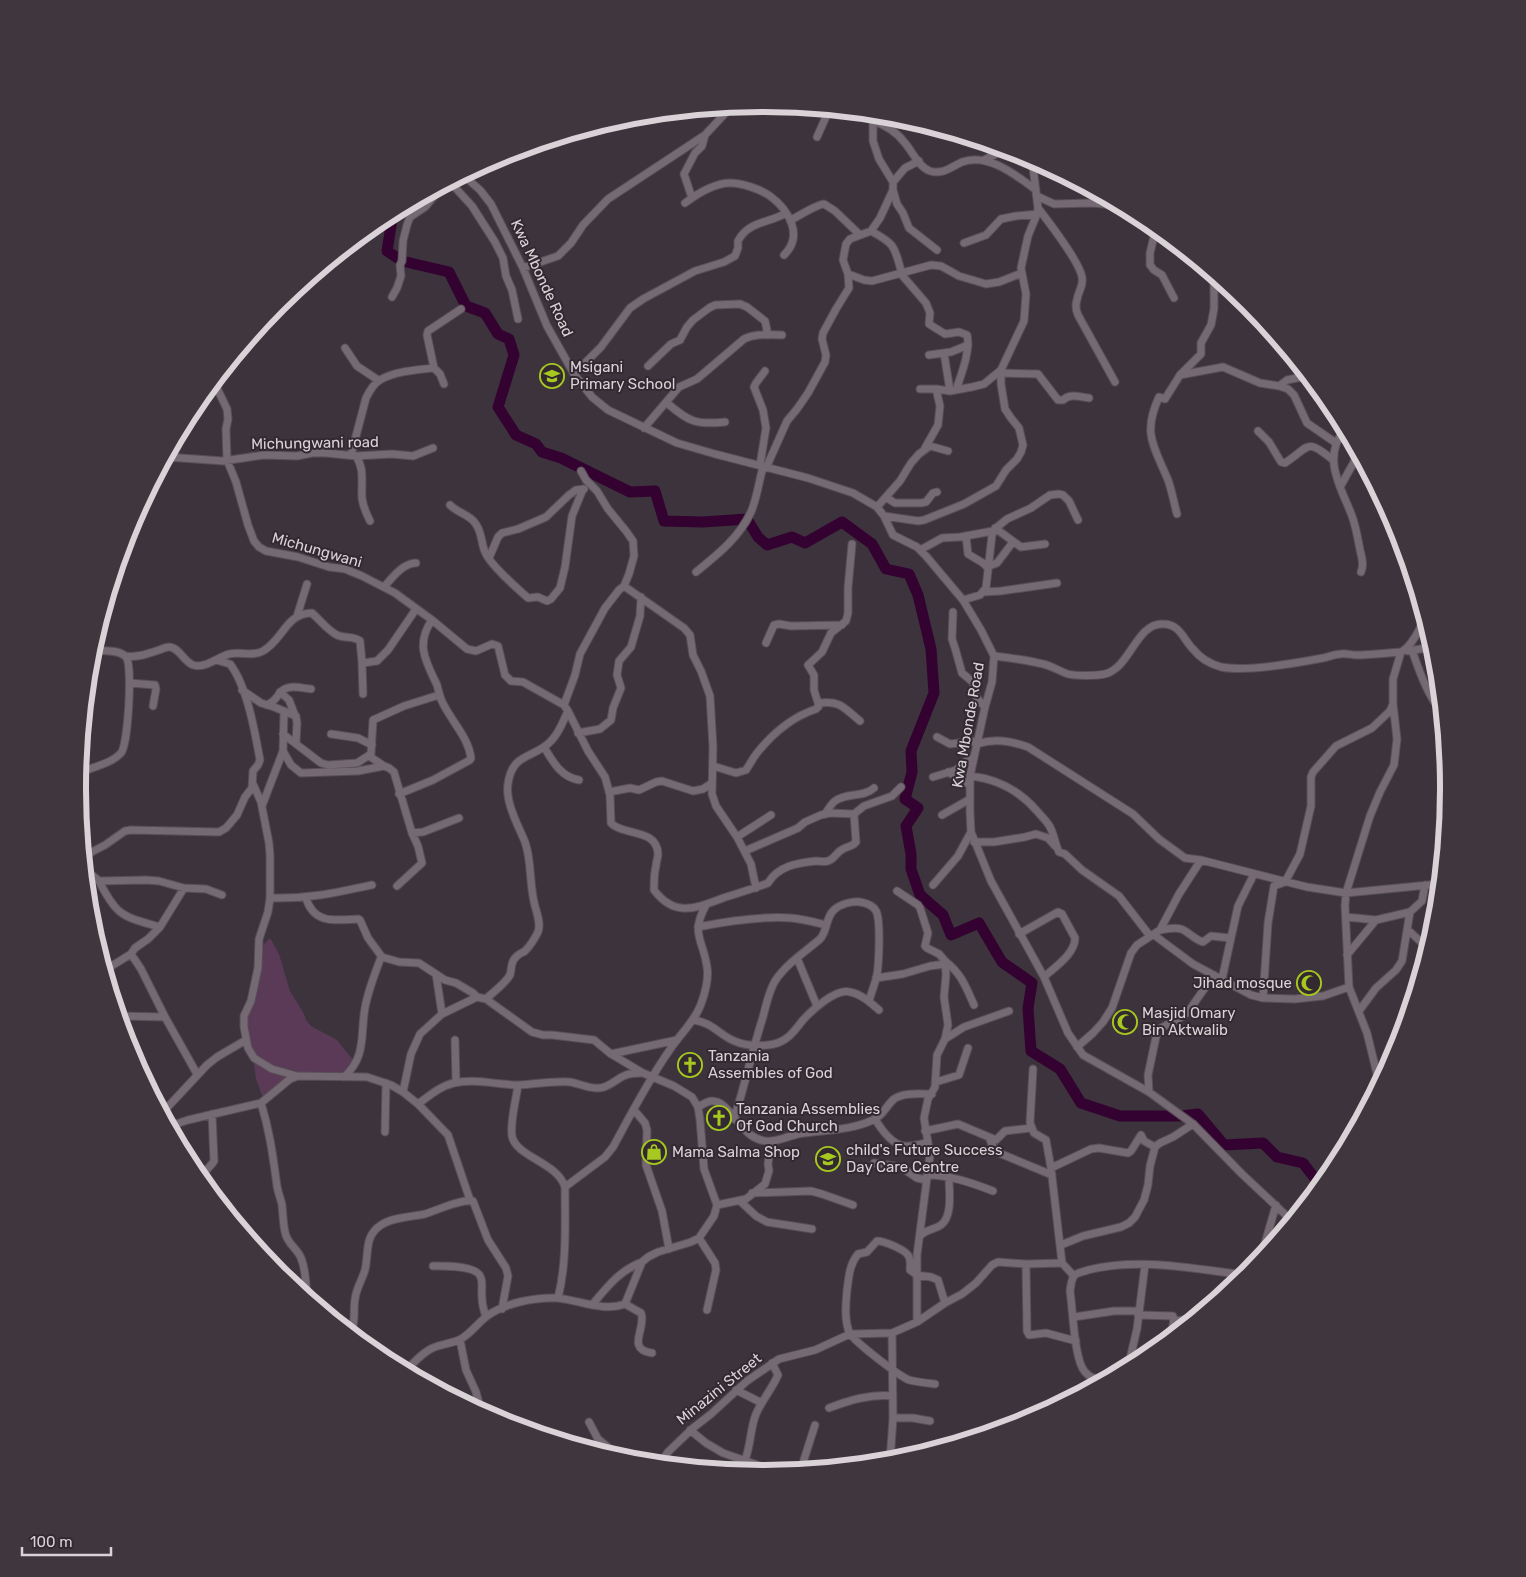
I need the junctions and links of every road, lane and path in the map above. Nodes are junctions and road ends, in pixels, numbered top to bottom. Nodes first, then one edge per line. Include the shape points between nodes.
1 (726, 113) edge
2 (827, 115) edge
3 (872, 121) edge
4 (881, 123) edge
5 (705, 135) junction
6 (817, 137) dead end
7 (997, 154) edge
8 (984, 160) junction
9 (918, 161) junction
10 (1033, 168) edge
11 (469, 180) edge
12 (892, 186) junction
13 (454, 187) edge
14 (1036, 193) junction
15 (692, 198) junction
16 (430, 200) edge
17 (684, 203) dead end
18 (1104, 204) edge
19 (1037, 211) junction
20 (788, 216) junction
21 (871, 231) junction
22 (860, 235) junction
23 (1154, 237) edge
24 (964, 243) dead end
25 (937, 250) dead end
26 (784, 255) dead end
27 (523, 268) junction
28 (1022, 273) junction
29 (848, 274) junction
30 (901, 274) junction
31 (1214, 285) edge
32 (392, 297) dead end
33 (1174, 298) dead end
34 (461, 309) dead end
35 (518, 319) dead end
36 (768, 335) junction
37 (782, 335) dead end
38 (968, 345) junction
39 (345, 348) dead end
40 (944, 353) junction
41 (929, 355) dead end
42 (648, 366) dead end
43 (434, 368) junction
44 (764, 371) dead end
45 (1001, 372) junction
46 (574, 374) junction
47 (1180, 375) junction
48 (1300, 377) edge
49 (378, 380) junction
50 (1115, 382) dead end
51 (444, 384) dead end
52 (1279, 386) junction
53 (218, 389) edge
54 (920, 389) dead end
55 (936, 389) junction
56 (953, 391) junction
57 (1089, 398) dead end
58 (667, 402) junction
59 (725, 422) dead end
60 (644, 428) junction
61 (1258, 431) dead end
62 (1340, 436) edge
63 (1336, 443) junction
64 (432, 448) dead end
65 (925, 448) junction
66 (948, 452) dead end
67 (353, 455) junction
68 (173, 457) edge
69 (227, 460) junction
70 (1333, 460) junction
71 (1354, 460) edge
72 (763, 466) junction
73 (582, 471) dead end
74 (1340, 487) junction
75 (594, 488) junction
76 (583, 489) junction
77 (937, 492) dead end
78 (887, 498) junction
79 (450, 505) dead end
80 (877, 508) junction
81 (1177, 514) dead end
82 (884, 516) junction
83 (1078, 520) dead end
84 (370, 521) dead end
85 (994, 530) junction
86 (966, 536) junction
87 (1014, 542) junction
88 (852, 544) dead end
89 (1045, 544) dead end
90 (920, 550) junction
91 (489, 558) junction
92 (416, 563) dead end
93 (989, 567) junction
94 (696, 572) dead end
95 (1360, 572) dead end
96 (1056, 582) dead end
97 (307, 584) dead end
98 (624, 586) junction
99 (384, 587) junction
100 (983, 592) junction
101 (641, 597) junction
102 (963, 600) junction
103 (415, 609) junction
104 (953, 612) dead end
105 (297, 616) junction
106 (432, 620) junction
107 (842, 624) junction
108 (1420, 627) edge
109 (766, 643) dead end
110 (1425, 648) edge
111 (100, 651) edge
112 (1406, 651) junction
113 (125, 656) junction
114 (994, 656) junction
115 (216, 660) junction
116 (362, 664) junction
117 (130, 683) junction
118 (242, 690) junction
119 (311, 690) dead end
120 (280, 692) junction
121 (363, 694) dead end
122 (439, 695) junction
123 (1434, 701) edge
124 (819, 703) junction
125 (1394, 704) junction
126 (267, 705) junction
127 (154, 706) dead end
128 (985, 707) junction
129 (566, 708) junction
130 (284, 712) junction
131 (296, 718) junction
132 (860, 721) dead end
133 (578, 732) junction
134 (283, 734) junction
135 (331, 734) dead end
136 (937, 737) dead end
137 (296, 743) junction
138 (977, 743) junction
139 (372, 745) junction
140 (544, 747) junction
141 (283, 751) junction
142 (369, 756) junction
143 (974, 757) junction
144 (384, 766) junction
145 (713, 766) junction
146 (87, 770) edge
147 (948, 772) junction
148 (970, 776) junction
149 (934, 777) dead end
150 (579, 780) dead end
151 (712, 783) junction
152 (253, 784) junction
153 (970, 785) junction
154 (901, 786) dead end
155 (874, 788) dead end
156 (609, 792) junction
157 (399, 794) junction
158 (970, 799) junction
159 (262, 807) junction
160 (825, 814) junction
161 (854, 814) junction
162 (771, 815) dead end
163 (942, 815) dead end
164 (459, 818) dead end
165 (971, 832) junction
166 (412, 833) junction
167 (737, 837) junction
168 (974, 842) junction
169 (1057, 848) junction
170 (745, 851) junction
171 (90, 853) edge
172 (1201, 860) junction
173 (1254, 874) junction
174 (92, 875) edge
175 (99, 881) junction
176 (1285, 882) junction
177 (1425, 884) junction
178 (1433, 884) edge
179 (372, 885) dead end
180 (933, 885) dead end
181 (397, 886) dead end
182 (184, 888) junction
183 (756, 888) junction
184 (897, 891) dead end
185 (1346, 893) junction
186 (222, 895) dead end
187 (270, 898) junction
188 (306, 898) junction
189 (706, 905) junction
190 (1410, 912) junction
191 (1346, 917) junction
192 (1376, 920) junction
193 (826, 925) junction
194 (160, 927) junction
195 (698, 927) junction
196 (1160, 930) junction
197 (1408, 930) junction
198 (1019, 934) junction
199 (1152, 936) junction
200 (1230, 938) junction
201 (1422, 943) edge
202 (131, 954) junction
203 (1347, 955) junction
204 (382, 957) junction
205 (797, 958) junction
206 (945, 962) junction
207 (110, 967) edge
208 (436, 974) junction
209 (1214, 975) junction
210 (1044, 977) junction
211 (876, 978) junction
212 (1222, 979) junction
213 (1349, 987) junction
214 (477, 997) junction
215 (1263, 998) junction
216 (486, 999) junction
217 (869, 1001) junction
218 (974, 1005) dead end
219 (817, 1006) junction
220 (879, 1010) dead end
221 (1009, 1011) dead end
222 (1360, 1011) junction
223 (442, 1014) junction
224 (126, 1016) edge
225 (165, 1017) junction
226 (693, 1020) junction
227 (944, 1039) junction
228 (246, 1040) junction
229 (455, 1040) dead end
230 (677, 1040) junction
231 (754, 1046) junction
232 (1077, 1047) junction
233 (968, 1048) dead end
234 (611, 1054) junction
235 (1033, 1069) dead end
236 (1378, 1070) edge
237 (643, 1073) junction
238 (197, 1074) junction
239 (298, 1076) junction
240 (344, 1077) junction
241 (652, 1077) junction
242 (456, 1082) junction
243 (936, 1082) junction
244 (386, 1084) junction
245 (518, 1085) junction
246 (403, 1092) junction
247 (1149, 1092) junction
248 (932, 1094) junction
249 (261, 1103) junction
250 (418, 1104) junction
251 (166, 1107) edge
252 (698, 1107) junction
253 (634, 1110) junction
254 (212, 1114) junction
255 (875, 1119) junction
256 (734, 1120) junction
257 (176, 1124) edge
258 (1193, 1124) junction
259 (1031, 1128) junction
260 (925, 1131) junction
261 (385, 1132) dead end
262 (990, 1137) junction
263 (772, 1141) junction
264 (928, 1142) junction
265 (1155, 1147) junction
266 (874, 1163) dead end
267 (205, 1171) edge
268 (1051, 1172) junction
269 (927, 1178) junction
270 (949, 1178) junction
271 (565, 1187) junction
272 (993, 1191) dead end
273 (752, 1193) junction
274 (470, 1200) junction
275 (740, 1201) junction
276 (717, 1205) junction
277 (853, 1205) dead end
278 (1276, 1205) junction
279 (1287, 1216) edge
280 (812, 1229) dead end
281 (920, 1236) junction
282 (699, 1238) junction
283 (1265, 1242) edge
284 (1061, 1245) junction
285 (669, 1249) junction
286 (642, 1262) junction
287 (1062, 1263) junction
288 (1026, 1264) junction
289 (1145, 1265) junction
290 (433, 1266) dead end
291 (1235, 1273) edge
292 (916, 1274) junction
293 (1074, 1276) junction
294 (306, 1287) edge
295 (558, 1298) junction
296 (945, 1303) junction
297 (625, 1304) junction
298 (592, 1305) junction
299 (502, 1309) junction
300 (707, 1310) dead end
301 (1138, 1313) junction
302 (486, 1317) junction
303 (1074, 1317) junction
304 (1181, 1320) edge
305 (1174, 1321) junction
306 (917, 1322) junction
307 (354, 1327) edge
308 (1172, 1327) edge
309 (892, 1333) junction
310 (850, 1334) junction
311 (460, 1340) junction
312 (1076, 1341) junction
313 (652, 1354) dead end
314 (1131, 1356) edge
315 (772, 1363) junction
316 (411, 1366) edge
317 (892, 1369) junction
318 (1094, 1378) edge
319 (935, 1384) dead end
320 (736, 1390) junction
321 (892, 1396) junction
322 (479, 1402) edge
323 (762, 1403) junction
324 (829, 1408) dead end
325 (893, 1418) junction
326 (588, 1422) dead end
327 (930, 1422) dead end
328 (815, 1425) dead end
329 (690, 1430) junction
330 (607, 1446) edge
331 (891, 1453) edge
332 (664, 1457) edge
333 (745, 1460) junction
334 (803, 1464) edge
335 (757, 1465) edge

1 - 5 street
2 - 6 street
3 - 12 street via 872,142
4 - 9 street via 899,136
5 - 15 street via 702,146 684,174
5 - 27 street via 608,200 558,256
7 - 8 street
8 - 9 street via 962,162 943,172 930,171
8 - 14 street via 1010,172
9 - 12 street via 905,168
10 - 14 street
11 - 27 street, Kwa Mbonde Road via 490,204
12 - 21 street via 880,218
12 - 25 street via 909,228
13 - 35 street via 472,206 503,258
14 - 18 street via 1054,204
14 - 19 street
15 - 17 street
15 - 20 street via 715,186 740,184 770,196
16 - 32 street via 426,207 410,217 403,241 401,276
19 - 24 street via 1001,219 986,235
19 - 28 street via 1025,245
19 - 50 street via 1054,230 1082,273 1076,307 1078,315
20 - 22 street via 824,204
20 - 26 street via 794,241
20 - 46 street via 755,224 738,241 735,256 695,271 630,308 601,348
21 - 22 street
21 - 30 street via 893,246
22 - 29 street via 846,244 843,260
23 - 33 street via 1150,265 1162,276
27 - 46 street, Kwa Mbonde Road via 547,326
28 - 30 street via 986,284 959,276 941,266 931,265
28 - 45 street via 1026,294 1024,321
29 - 30 street via 872,281
29 - 72 street via 849,288 823,333 824,362
30 - 38 street via 926,303 929,324 945,334 964,333
31 - 47 street via 1214,309 1201,354
34 - 43 street via 428,331
36 - 37 street
36 - 42 street via 765,321 747,307 740,304 715,305 693,320 680,340 671,344
36 - 58 street via 744,339 697,379 680,387
38 - 40 street
38 - 56 street
39 - 49 street via 358,366
40 - 41 street
40 - 56 street
43 - 49 street
43 - 51 street
44 - 72 street via 754,387 766,428
45 - 56 street via 984,384
45 - 57 street via 1038,374 1058,400 1067,396
45 - 82 street via 1005,409 1019,428 1023,446 996,486 964,504 924,520
46 - 60 street, Kwa Mbonde Road via 592,397 608,410
47 - 52 street via 1223,367 1260,383
47 - 81 street via 1166,398 1159,397 1150,422 1150,437 1169,483
48 - 52 street via 1287,380
49 - 67 street via 366,398
52 - 63 street via 1294,394 1307,423
53 - 69 street, Michungwani via 228,414
54 - 55 street
55 - 56 street
55 - 65 street via 940,406 938,426
58 - 59 street via 690,421
58 - 60 street
60 - 72 street, Kwa Mbonde Road via 677,442
61 - 70 street via 1281,462 1310,446 1320,449
62 - 63 street
63 - 70 street
64 - 67 street, Michungwani road via 413,456
65 - 66 street via 930,446
65 - 78 street
67 - 69 street, Michungwani road via 312,453
67 - 84 street via 363,471 362,499
68 - 69 street, Michungwani road
69 - 99 street, Michungwani via 248,525 259,547 345,569
70 - 74 street
71 - 74 street
72 - 80 street, Kwa Mbonde Road via 833,485
72 - 94 street via 751,512 737,535
73 - 75 street
74 - 95 street via 1358,537 1363,564
75 - 76 street
75 - 98 street via 632,541 634,556
76 - 91 street via 569,495 546,517 502,533
76 - 91 street via 572,516 560,588 551,599 528,598
77 - 78 street via 921,504 895,503
78 - 80 street
79 - 91 street via 474,521
80 - 82 street, Kwa Mbonde Road
82 - 90 street, Kwa Mbonde Road via 893,535
83 - 85 street via 1066,498 1055,494
85 - 86 street
85 - 87 street
85 - 93 street
86 - 90 street via 937,540
86 - 93 street via 968,554
87 - 89 street via 1021,547
87 - 93 street via 998,562
88 - 107 street via 848,613
90 - 102 street, Kwa Mbonde Road
92 - 99 street via 408,564
93 - 100 street
96 - 100 street
97 - 105 street
98 - 101 street
98 - 129 street via 605,608 580,654
99 - 103 street, Michungwani
100 - 102 street
101 - 133 street via 640,616 631,647 619,661 617,675 620,688 611,720 600,729
101 - 145 street via 690,635 693,655 710,696
102 - 114 street, Kwa Mbonde Road
103 - 106 street, Michungwani
103 - 116 street via 388,650 377,661
104 - 128 street via 952,639 962,673 974,683 972,690
105 - 115 street via 263,651 232,653
105 - 116 street via 312,613 334,634 358,639
106 - 122 street via 425,632 423,646
106 - 129 street, Michungwani via 467,649 476,650 492,644 498,646 508,678 515,683 523,682
107 - 109 street via 779,624 774,626
107 - 124 street via 831,632 822,652 808,665 814,676 814,690
108 - 112 street
110 - 112 street
111 - 113 street
112 - 114 street via 1342,653 1284,664 1222,667 1200,657 1174,626 1160,623 1144,632 1123,662 1105,674 1070,675 1044,664
112 - 123 street
112 - 125 street via 1393,679
113 - 115 street via 146,655 169,647 199,666
113 - 117 street
114 - 128 street, Kwa Mbonde Road via 992,682
115 - 118 street via 230,664
116 - 121 street
117 - 127 street via 156,685
117 - 146 street via 127,730 122,751
118 - 126 street
118 - 152 street via 260,760 253,771
119 - 120 street via 292,687
120 - 126 street via 274,702
120 - 131 street via 289,700
122 - 139 street via 373,720
122 - 157 street via 464,738 471,758 439,777
124 - 132 street via 836,703
124 - 145 street via 816,709 789,722 772,736 746,770 736,773
125 - 176 street via 1372,728 1336,746 1313,772 1311,806 1300,854
125 - 185 street via 1398,739 1394,765 1370,816
126 - 130 street
128 - 138 street, Kwa Mbonde Road
129 - 133 street
129 - 140 street via 558,732
130 - 131 street
130 - 134 street
131 - 137 street
133 - 156 street via 605,778
134 - 137 street
134 - 141 street
135 - 139 street via 358,738
136 - 138 street via 950,744
137 - 142 street via 324,764 357,763
138 - 143 street, Kwa Mbonde Road
138 - 172 street via 996,740 1028,747 1133,814 1185,858
139 - 142 street
140 - 150 street via 564,775
140 - 216 street via 519,760 507,786 510,806 527,850 539,929 526,950 512,961 509,976
141 - 144 street via 291,765 301,773 358,771
141 - 159 street
142 - 144 street
143 - 147 street
143 - 148 street, Kwa Mbonde Road
144 - 157 street via 394,772
145 - 151 street
147 - 149 street
147 - 153 street
148 - 153 street, Kwa Mbonde Road
148 - 169 street via 1002,783 1021,795 1049,826
151 - 156 street via 693,791 662,781 639,790 630,788
151 - 167 street via 716,806
152 - 159 street
152 - 171 street via 233,820 220,831 125,831
153 - 158 street, Kwa Mbonde Road
154 - 161 street via 892,796 864,806
155 - 160 street via 865,794 837,799
156 - 189 street via 613,826 646,836 655,844 658,855 654,890 665,902 678,908 693,909
157 - 166 street
158 - 163 street
158 - 165 street, Kwa Mbonde Road
159 - 187 street via 270,855
160 - 161 street
160 - 170 street
161 - 183 street via 854,844 826,861 788,866 773,874 768,883
162 - 167 street
164 - 166 street
165 - 168 street, Kwa Mbonde Road
165 - 180 street via 958,856
166 - 181 street via 422,863
167 - 170 street
168 - 169 street via 1036,834 1051,840
168 - 198 street, Kwa Mbonde Road
169 - 199 street via 1119,896
170 - 183 street
172 - 173 street
172 - 196 street
173 - 176 street
173 - 200 street via 1238,906
174 - 175 street
175 - 182 street via 159,881
175 - 194 street via 118,911
176 - 185 street
176 - 215 street via 1274,886
177 - 178 street
177 - 185 street
177 - 190 street via 1422,901
179 - 188 street
182 - 186 street via 206,889
182 - 194 street
183 - 189 street
184 - 206 street via 920,908 928,934 925,946
185 - 191 street
187 - 188 street
187 - 228 street via 259,939 255,982 244,1016
188 - 204 street via 316,915 330,920 360,920
189 - 195 street
190 - 192 street
190 - 197 street
191 - 192 street
191 - 203 street
192 - 203 street
193 - 195 street via 780,918
193 - 205 street via 824,935
193 - 211 street via 830,914 840,906 852,902 873,906 878,920
194 - 202 street
195 - 226 street via 708,969 702,1003
196 - 199 street
196 - 200 street via 1178,928 1203,942 1211,936
197 - 201 street
197 - 222 street via 1402,961 1376,988
198 - 210 street, Kwa Mbonde Road
198 - 210 street via 1058,912 1062,914 1075,942 1068,955
199 - 209 street
199 - 232 street via 1131,953 1104,1022
200 - 212 street
202 - 207 street
202 - 225 street
203 - 213 street
204 - 208 street via 419,963
204 - 240 street via 365,1008 361,1049
205 - 219 street
205 - 231 street via 775,981
206 - 211 street
206 - 218 street via 955,968
206 - 227 street via 944,997 948,1025
208 - 214 street
208 - 223 street
209 - 212 street
209 - 247 street via 1188,1012 1160,1029 1148,1076
210 - 232 street, Kwa Mbonde Road
211 - 217 street
212 - 215 street
213 - 215 street via 1323,996
213 - 222 street
214 - 216 street
214 - 223 street
216 - 234 street via 532,1032 594,1040
217 - 219 street via 844,991
217 - 220 street
219 - 231 street via 783,1041
221 - 227 street via 964,1027
222 - 236 street
223 - 246 street via 414,1043
224 - 225 street
225 - 238 street
226 - 230 street
226 - 231 street via 709,1024 731,1040
227 - 243 street via 937,1055
228 - 238 street via 217,1057
228 - 239 street via 251,1054 262,1064 281,1073
229 - 242 street
230 - 234 street
230 - 241 street
231 - 256 street
232 - 247 street, Kwa Mbonde Road via 1088,1058
233 - 243 street via 959,1074
234 - 237 street
235 - 259 street
237 - 241 street
237 - 245 street via 626,1074 600,1088 577,1082
238 - 251 street
239 - 240 street
239 - 249 street
240 - 244 street via 367,1077
241 - 252 street via 682,1090
241 - 253 street
242 - 245 street
242 - 250 street via 444,1086
243 - 248 street
244 - 246 street
244 - 261 street
245 - 271 street via 512,1125 514,1141 556,1172
246 - 250 street
247 - 258 street, Kwa Mbonde Road
248 - 255 street via 900,1096
248 - 260 street via 925,1113
249 - 254 street
249 - 294 street via 277,1173 285,1235 301,1258
250 - 274 street via 448,1135
252 - 256 street via 709,1101 720,1103
252 - 276 street via 704,1169
253 - 271 street via 605,1156
253 - 285 street via 647,1130 646,1164 662,1210
254 - 257 street
254 - 267 street via 214,1161
255 - 263 street via 858,1126 797,1134
255 - 264 street via 881,1130 900,1145
256 - 263 street via 752,1136
258 - 265 street
258 - 278 street, Kwa Mbonde Road
259 - 262 street via 1005,1130 996,1140
259 - 268 street via 1046,1140
260 - 262 street via 958,1124
260 - 264 street
262 - 268 street via 992,1145 1000,1153
263 - 273 street via 765,1184
264 - 269 street
265 - 268 street via 1141,1135 1128,1153 1091,1149
265 - 284 street via 1144,1200 1135,1217 1122,1227
266 - 269 street via 901,1167 916,1178
268 - 284 street
269 - 270 street
269 - 281 street
270 - 272 street
270 - 281 street via 945,1221
271 - 295 street via 564,1276
273 - 275 street
273 - 277 street via 810,1191
274 - 299 street via 488,1240 506,1268 508,1276
274 - 307 street via 414,1217 392,1220 372,1234 355,1300
275 - 276 street
275 - 280 street via 767,1222
276 - 282 street via 714,1216
278 - 279 street, Kwa Mbonde Road
278 - 283 street
281 - 292 street
282 - 285 street
282 - 300 street via 716,1270
284 - 287 street
285 - 286 street
286 - 297 street
286 - 298 street via 630,1266
287 - 288 street, Minazini Street
287 - 293 street
288 - 296 street, Minazini Street via 998,1262 962,1294
288 - 312 street via 1027,1332 1029,1335 1046,1333
289 - 291 street
289 - 293 street via 1095,1268
289 - 301 street
290 - 302 street via 465,1268 479,1274
292 - 296 street via 938,1280
292 - 306 street
292 - 310 street via 910,1270 910,1258 906,1253 880,1241 867,1252 858,1254 852,1263 845,1306
293 - 303 street via 1070,1291
295 - 298 street
295 - 299 street via 527,1300
296 - 306 street, Minazini Street
297 - 298 street
297 - 313 street via 641,1313 643,1320 638,1342 644,1351
299 - 302 street
301 - 303 street via 1114,1310
301 - 305 street via 1172,1315
301 - 314 street
302 - 311 street
303 - 312 street
304 - 305 street
305 - 308 street
306 - 309 street, Minazini Street
309 - 310 street, Minazini Street
309 - 317 street
310 - 315 street, Minazini Street via 815,1350
310 - 317 street
311 - 316 street via 434,1347
311 - 322 street via 466,1370
312 - 318 street via 1078,1361
315 - 320 street, Minazini Street
315 - 323 street via 778,1375
317 - 319 street via 908,1379
317 - 321 street
320 - 323 street
320 - 329 street, Minazini Street
321 - 324 street via 871,1396
321 - 325 street
323 - 333 street via 752,1426
325 - 327 street via 918,1418
325 - 331 street
326 - 330 street via 598,1439
328 - 334 street
329 - 332 street, Minazini Street
329 - 333 street via 723,1453
333 - 335 street

